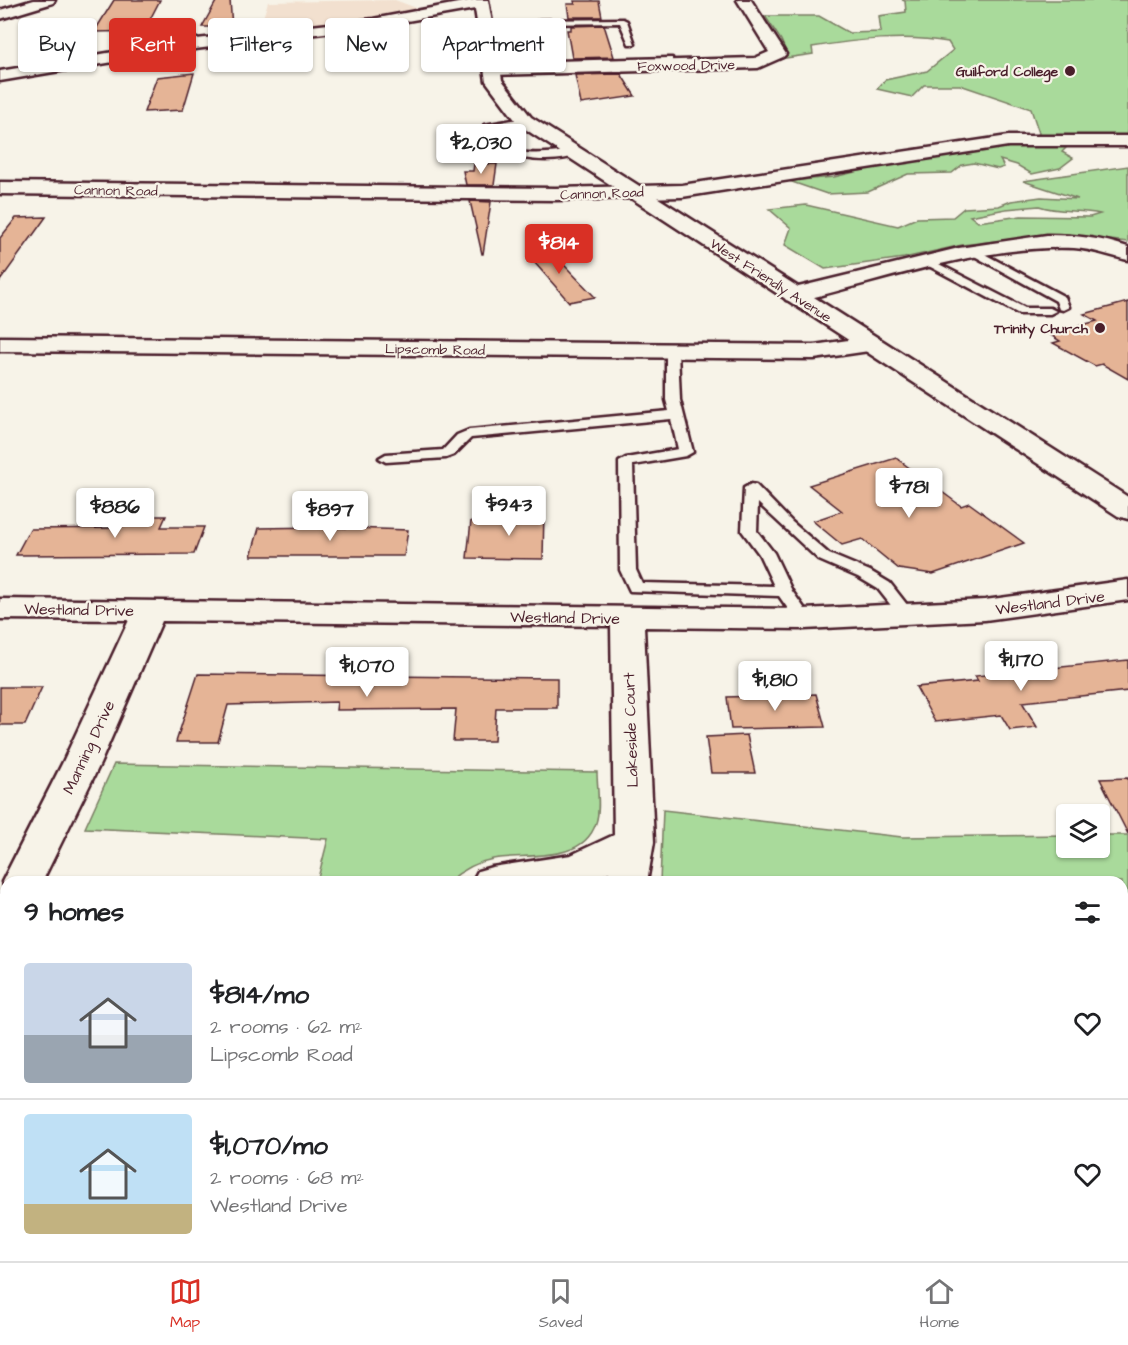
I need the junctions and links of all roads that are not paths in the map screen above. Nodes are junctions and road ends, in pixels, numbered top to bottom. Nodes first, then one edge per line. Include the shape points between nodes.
1 (48, 0) edge
2 (455, 0) edge
3 (744, 0) edge
4 (481, 2) edge
5 (0, 15) edge
6 (400, 18) joint
7 (484, 18) edge
8 (566, 22) edge
9 (325, 28) edge
10 (632, 42) dead end
11 (566, 68) edge
12 (3, 72) edge
13 (492, 72) edge
14 (525, 121) junction
15 (1128, 141) edge
16 (575, 153) junction
17 (0, 188) edge
18 (634, 192) junction
19 (973, 251) junction
20 (1128, 254) edge
21 (929, 262) junction
22 (794, 296) junction
23 (1063, 307) dead end
24 (1050, 311) dead end
25 (0, 344) edge
26 (869, 344) junction
27 (672, 351) junction
28 (677, 414) junction
29 (386, 458) dead end
30 (1128, 510) edge
31 (784, 591) junction
32 (1128, 591) edge
33 (0, 609) edge
34 (149, 610) junction
35 (907, 615) junction
36 (627, 618) junction
37 (804, 619) junction
38 (634, 842) junction
39 (25, 876) edge
40 (532, 876) edge
41 (628, 876) edge

1 - 5 street
2 - 6 street
3 - 11 street, Foxwood Drive via 778,54 758,63
4 - 6 street
4 - 7 street, West Friendly Avenue
8 - 10 lane via 623,21
9 - 12 street
13 - 14 street, West Friendly Avenue via 494,81
14 - 16 street, West Friendly Avenue
14 - 16 lane via 487,127 487,132 501,148 515,154
15 - 18 street, Cannon Road via 1008,141 682,191
16 - 18 street, West Friendly Avenue
17 - 18 street, Cannon Road
18 - 22 street, West Friendly Avenue
19 - 20 street via 1014,244 1079,242 1111,246
19 - 21 street
19 - 23 lane via 1061,298
21 - 22 street
21 - 24 lane via 1023,312
22 - 26 street, West Friendly Avenue
25 - 27 street, Lipscomb Road
26 - 27 street, Lipscomb Road via 814,352
26 - 30 street, West Friendly Avenue
27 - 28 lane
28 - 29 lane via 469,434 446,454
28 - 31 lane via 686,452 626,462 628,570 636,588
31 - 35 lane via 766,553 749,531 751,488 824,557 884,586
31 - 37 lane
32 - 35 street, Westland Drive via 984,610
33 - 34 street, Westland Drive
34 - 36 street, Westland Drive
34 - 39 street, Manning Drive via 81,764
35 - 37 street, Westland Drive
36 - 37 street, Westland Drive
36 - 38 street, Lakeside Court
38 - 40 street via 578,869
38 - 41 street, Lakeside Court

